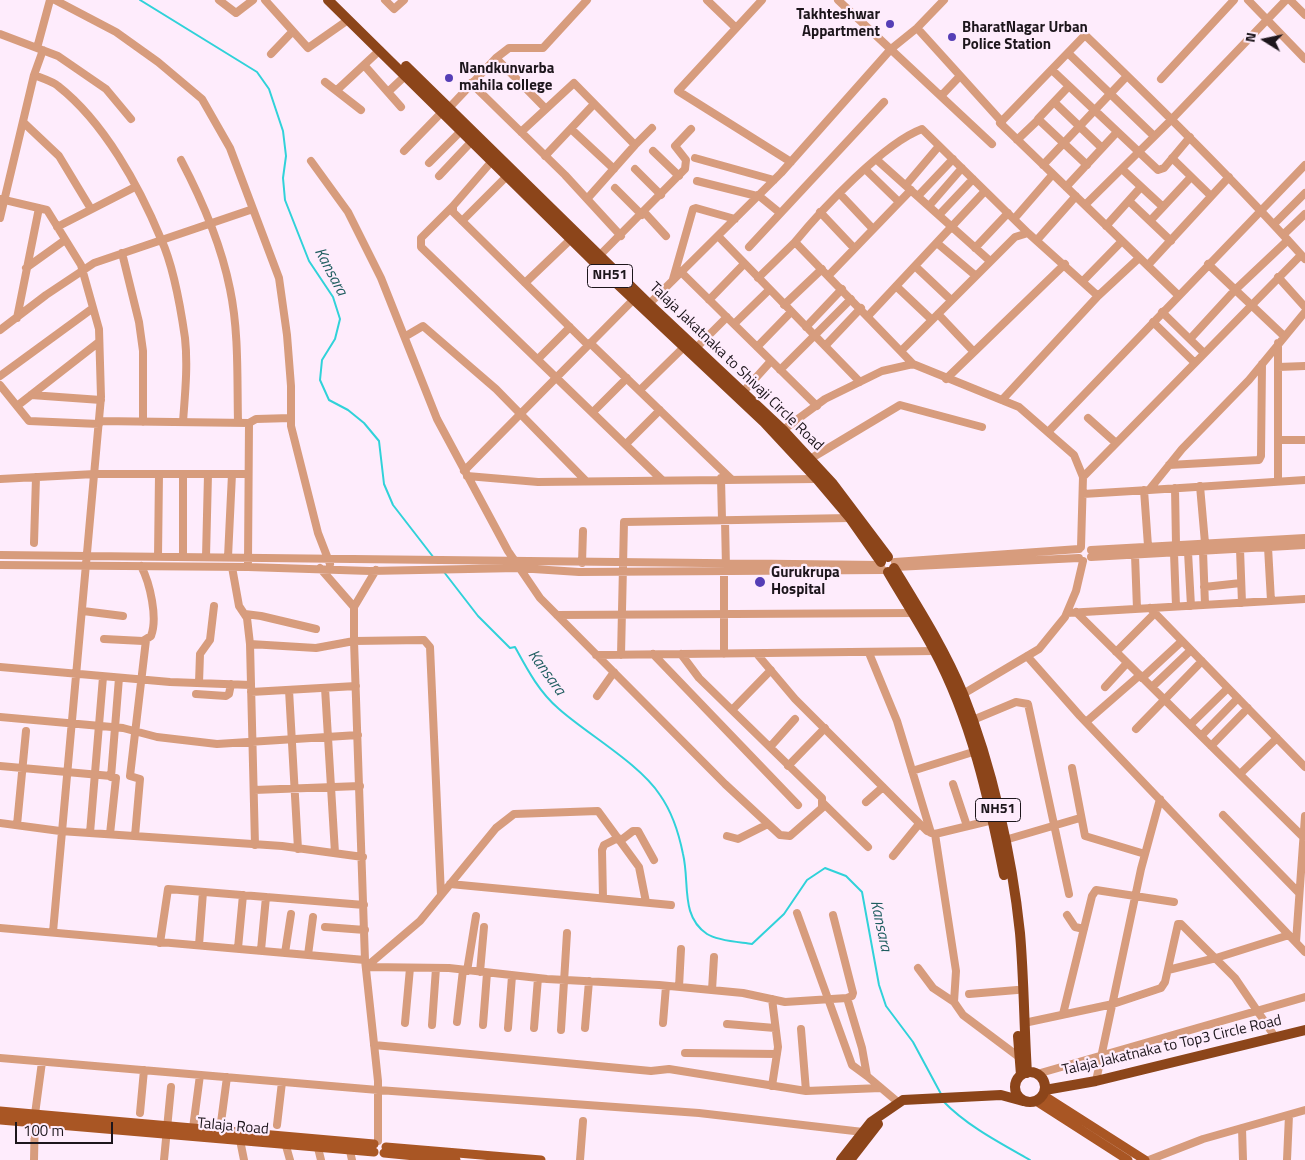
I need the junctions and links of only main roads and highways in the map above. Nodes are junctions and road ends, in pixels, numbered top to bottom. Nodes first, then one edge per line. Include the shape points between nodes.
1 (328, 0) edge
2 (336, 0) edge
3 (446, 110) junction
4 (636, 296) junction
5 (647, 306) junction
6 (888, 565) junction
7 (968, 722) junction
8 (1305, 1030) edge
9 (1025, 1076) junction
10 (999, 1095) junction
11 (1042, 1095) junction
12 (1023, 1101) junction
13 (0, 1111) edge
14 (883, 1114) junction
15 (35, 1119) junction
16 (0, 1120) edge
17 (380, 1150) edge
18 (456, 1160) edge
19 (541, 1160) edge
20 (841, 1160) edge
21 (850, 1160) edge
22 (1128, 1160) edge
23 (1146, 1160) edge

1 - 3 highway, Talaja Jakatnaka to Shivaji Circle Road / NH51
2 - 3 highway, Talaja Jakatnaka to Shivaji Circle Road / NH51
3 - 4 highway, Talaja Jakatnaka to Shivaji Circle Road / NH51 via 600,255
3 - 4 highway, Talaja Jakatnaka to Shivaji Circle Road / NH51 via 461,131 570,239
4 - 5 highway, Talaja Jakatnaka to Shivaji Circle Road / NH51
5 - 6 highway, Talaja Jakatnaka to Shivaji Circle Road / NH51 via 684,347 764,422 817,479
5 - 6 highway, Talaja Jakatnaka to Shivaji Circle Road / NH51 via 783,430 834,484
6 - 7 highway, Talaja Jakatnaka to Shivaji Circle Road / NH51 via 935,651
6 - 7 highway, Talaja Jakatnaka to Shivaji Circle Road / NH51 via 928,622 963,694
7 - 9 highway, Talaja Jakatnaka to Shivaji Circle Road / NH51 via 1011,908 1019,1056
7 - 9 highway, Talaja Jakatnaka to Shivaji Circle Road / NH51 via 1005,840 1020,934
8 - 11 highway, Talaja Jakatnaka to Top3 Circle Road
9 - 10 highway
9 - 11 highway, NH51 via 1042,1078
9 - 12 highway, NH51 via 1015,1090
10 - 12 highway, Talaja Jakatnaka to Top3 Circle Road
10 - 14 highway, Talaja Jakatnaka to Top3 Circle Road via 910,1098
11 - 12 highway, Talaja Jakatnaka to Top3 Circle Road
11 - 22 main road
11 - 23 main road
13 - 15 main road, Talaja Road
14 - 20 highway via 871,1122
14 - 21 highway
15 - 16 main road, Talaja Road
15 - 17 main road, Talaja Road via 220,1130
15 - 17 main road, Talaja Road via 166,1136
17 - 18 main road, Talaja Road
17 - 19 main road, Talaja Road

